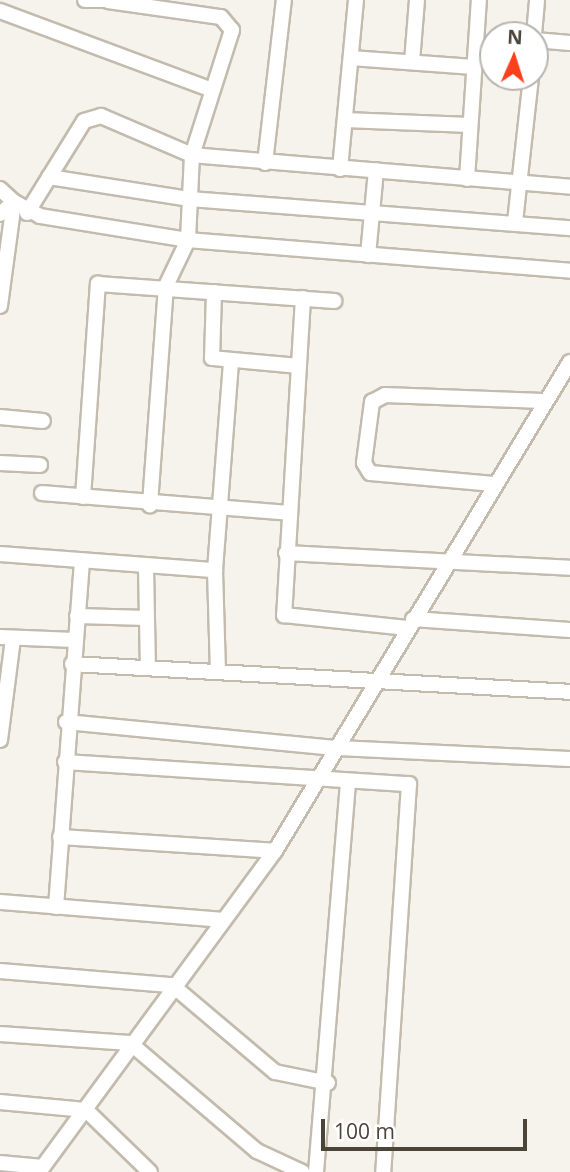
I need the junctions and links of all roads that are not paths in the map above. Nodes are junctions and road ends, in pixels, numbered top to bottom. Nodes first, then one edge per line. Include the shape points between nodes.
1 (85, 0) edge
2 (108, 0) edge
3 (284, 0) edge
4 (356, 0) edge
5 (417, 0) edge
6 (479, 0) edge
7 (537, 0) edge
8 (0, 11) edge
9 (536, 21) edge
10 (549, 39) edge
11 (570, 43) edge
12 (351, 58) junction
13 (412, 62) junction
14 (474, 67) junction
15 (212, 90) junction
16 (529, 91) edge
17 (345, 120) junction
18 (470, 125) junction
19 (192, 155) junction
20 (265, 163) junction
21 (340, 169) junction
22 (376, 170) junction
23 (49, 177) junction
24 (467, 179) junction
25 (519, 182) junction
26 (570, 187) edge
27 (0, 189) edge
28 (190, 199) junction
29 (14, 202) junction
30 (372, 211) junction
31 (27, 213) junction
32 (0, 214) edge
33 (514, 222) junction
34 (570, 228) edge
35 (188, 240) junction
36 (368, 255) junction
37 (570, 271) edge
38 (166, 286) junction
39 (214, 292) junction
40 (303, 298) junction
41 (334, 301) dead end
42 (0, 306) edge
43 (231, 361) junction
44 (570, 362) edge
45 (298, 366) junction
46 (543, 401) junction
47 (0, 417) edge
48 (43, 421) dead end
49 (0, 463) edge
50 (40, 465) dead end
51 (494, 484) junction
52 (42, 493) dead end
53 (83, 497) junction
54 (150, 505) junction
55 (221, 508) junction
56 (288, 513) junction
57 (286, 553) junction
58 (0, 554) edge
59 (82, 561) junction
60 (450, 562) junction
61 (146, 567) junction
62 (570, 568) edge
63 (215, 570) junction
64 (77, 616) junction
65 (147, 618) junction
66 (410, 624) junction
67 (570, 630) edge
68 (7, 638) edge
69 (75, 640) junction
70 (72, 664) junction
71 (148, 668) junction
72 (218, 672) junction
73 (376, 680) junction
74 (3, 686) edge
75 (570, 692) edge
76 (66, 722) junction
77 (0, 731) edge
78 (0, 740) edge
79 (338, 748) junction
80 (570, 759) edge
81 (65, 762) junction
82 (320, 780) junction
83 (348, 781) junction
84 (60, 837) junction
85 (275, 851) junction
86 (0, 902) edge
87 (56, 907) junction
88 (223, 920) junction
89 (0, 971) edge
90 (172, 985) junction
91 (0, 1034) edge
92 (130, 1043) junction
93 (328, 1083) junction
94 (0, 1102) edge
95 (86, 1110) junction
96 (0, 1163) edge
97 (41, 1169) edge
98 (150, 1172) edge
99 (302, 1172) edge
100 (316, 1172) edge
101 (383, 1172) edge

1 - 2 street
2 - 15 street via 227,19 232,30
3 - 20 street
4 - 12 street
5 - 13 street
6 - 14 street
7 - 9 street
8 - 15 street
10 - 11 street
12 - 13 street
12 - 17 street
13 - 14 street
14 - 18 street
15 - 19 street
16 - 25 street
17 - 18 street
17 - 21 street
18 - 24 street
19 - 20 street
19 - 23 street via 90,117
19 - 28 street
20 - 21 street
21 - 22 street
22 - 24 street
22 - 30 street
23 - 28 street
23 - 31 street
24 - 25 street
25 - 26 street
25 - 33 street
27 - 29 street
28 - 30 street
28 - 35 street
29 - 31 street
29 - 32 street
29 - 42 street
30 - 33 street
30 - 36 street
31 - 35 street
33 - 34 street
35 - 36 street
35 - 38 street
36 - 37 street
38 - 39 street
38 - 53 street via 109,280 96,288
38 - 54 street
39 - 40 street
39 - 43 street via 211,356
40 - 41 street
40 - 45 street
43 - 45 street
43 - 55 street
44 - 46 street
45 - 56 street
46 - 51 street
46 - 51 street via 385,395 372,402 364,463 370,473
47 - 48 street
49 - 50 street
51 - 60 street
52 - 53 street
53 - 54 street
54 - 55 street
55 - 56 street
55 - 63 street
56 - 57 street
57 - 60 street
57 - 66 street via 287,618
58 - 59 street
59 - 61 street
59 - 64 street
60 - 62 street
60 - 66 street
61 - 63 street
61 - 65 street
63 - 72 street
64 - 65 street
64 - 69 street
65 - 71 street
66 - 67 street
66 - 73 street
68 - 69 street
68 - 74 street
69 - 70 street
70 - 71 street
70 - 76 street
71 - 72 street
72 - 73 street
73 - 75 street
73 - 79 street
74 - 77 street
76 - 79 street
76 - 81 street
77 - 78 street
79 - 80 street
79 - 82 street
81 - 82 street
81 - 84 street
82 - 83 street
82 - 85 street
83 - 93 street
83 - 101 street via 398,781 411,789
84 - 85 street
84 - 87 street
85 - 88 street
86 - 87 street
87 - 88 street
88 - 90 street
89 - 90 street
90 - 92 street
90 - 93 street via 275,1072
91 - 92 street
92 - 95 street
92 - 99 street via 257,1151
93 - 100 street
94 - 95 street
95 - 97 street
95 - 98 street
96 - 97 street

